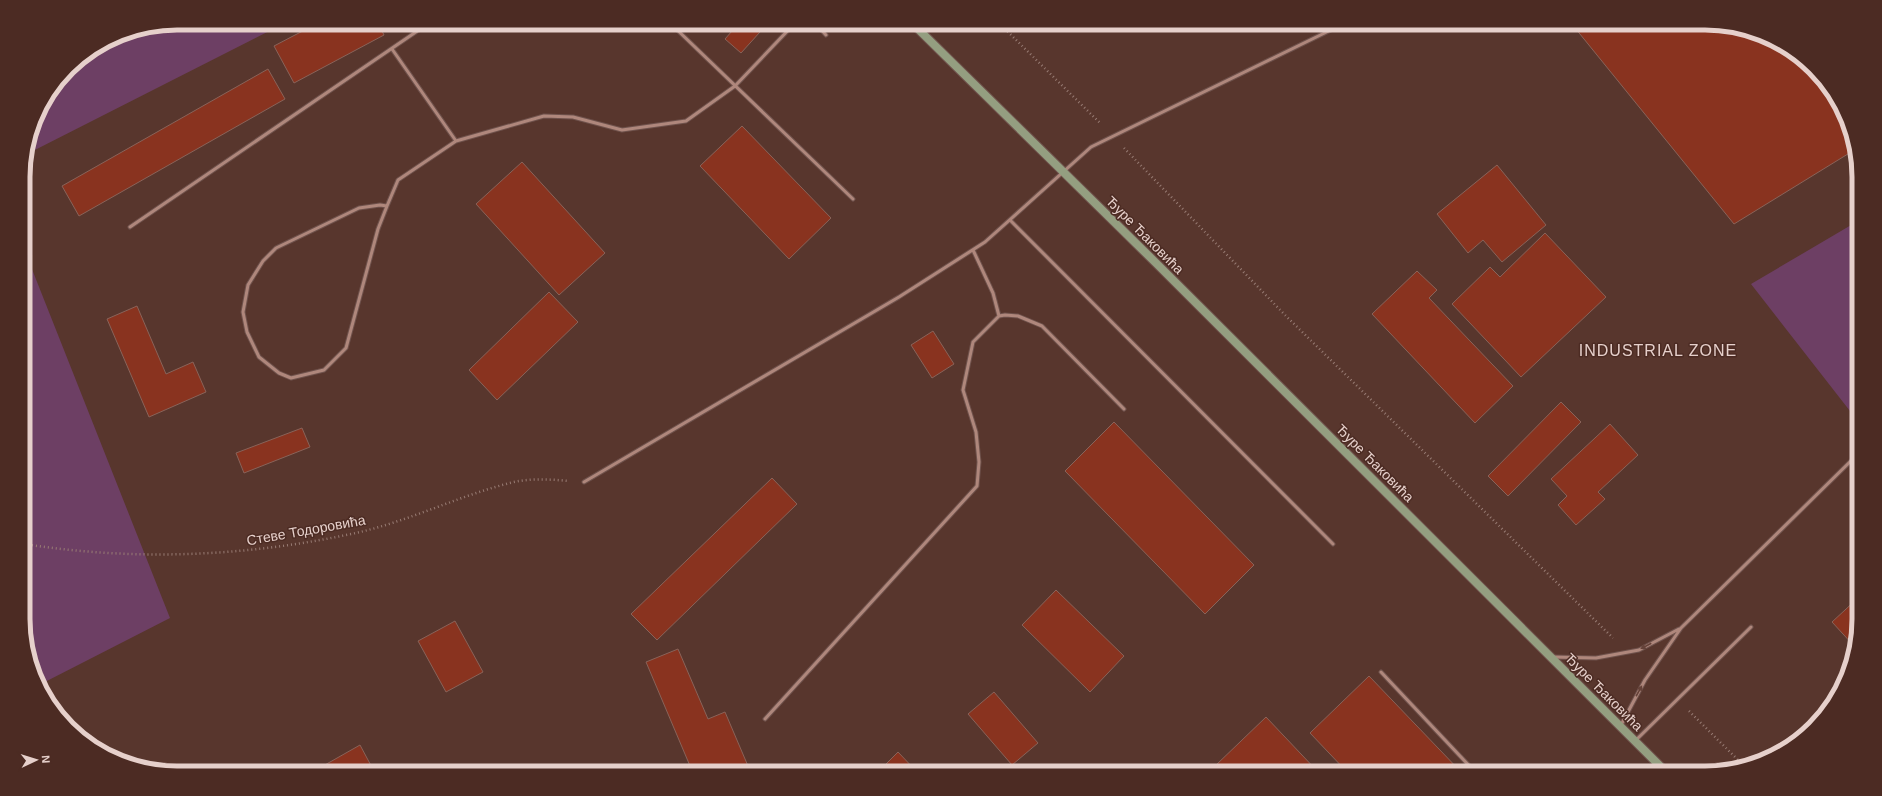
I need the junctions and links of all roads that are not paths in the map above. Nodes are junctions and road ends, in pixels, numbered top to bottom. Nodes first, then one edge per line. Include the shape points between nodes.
1 (419, 30) edge
2 (677, 30) edge
3 (788, 30) edge
4 (821, 30) edge
5 (919, 30) edge
6 (1331, 30) edge
7 (826, 35) dead end
8 (392, 48) junction
9 (735, 86) junction
10 (456, 141) junction
11 (1064, 173) junction
12 (853, 199) dead end
13 (387, 206) junction
14 (1010, 220) junction
15 (130, 228) dead end
16 (973, 250) junction
17 (998, 316) junction
18 (1124, 409) dead end
19 (1852, 459) edge
20 (584, 482) road end
21 (1333, 544) dead end
22 (1751, 627) dead end
23 (1681, 628) junction
24 (1551, 657) junction
25 (1380, 672) dead end
26 (765, 719) dead end
27 (1621, 725) junction
28 (1635, 741) junction
29 (1469, 766) edge
30 (1660, 766) edge

1 - 8 lane
2 - 9 lane
3 - 9 lane
4 - 7 lane
5 - 11 street, Ђуре Ђаковића
6 - 11 lane via 1091,147
8 - 10 lane
8 - 15 lane
9 - 10 lane via 686,121 622,130 573,116 544,116
9 - 12 lane
10 - 13 lane via 398,180
11 - 14 lane
11 - 24 street, Ђуре Ђаковића
13 - 13 lane via 378,229 346,348 324,370 292,378 279,373 260,357 247,332 243,312 248,285 263,261 276,248 359,208
14 - 16 lane
14 - 21 lane
16 - 17 lane via 993,293
16 - 20 lane via 899,297
17 - 18 lane via 1018,316 1042,326
17 - 26 lane via 973,342 963,390 976,432 979,462 976,486
19 - 23 lane
22 - 28 lane
23 -> 24 lane via 1639,650 1596,658
27 -> 23 lane via 1645,680
24 - 27 street, Ђуре Ђаковића
25 - 29 lane
27 - 28 street, Ђуре Ђаковића
28 - 30 street, Ђуре Ђаковића

